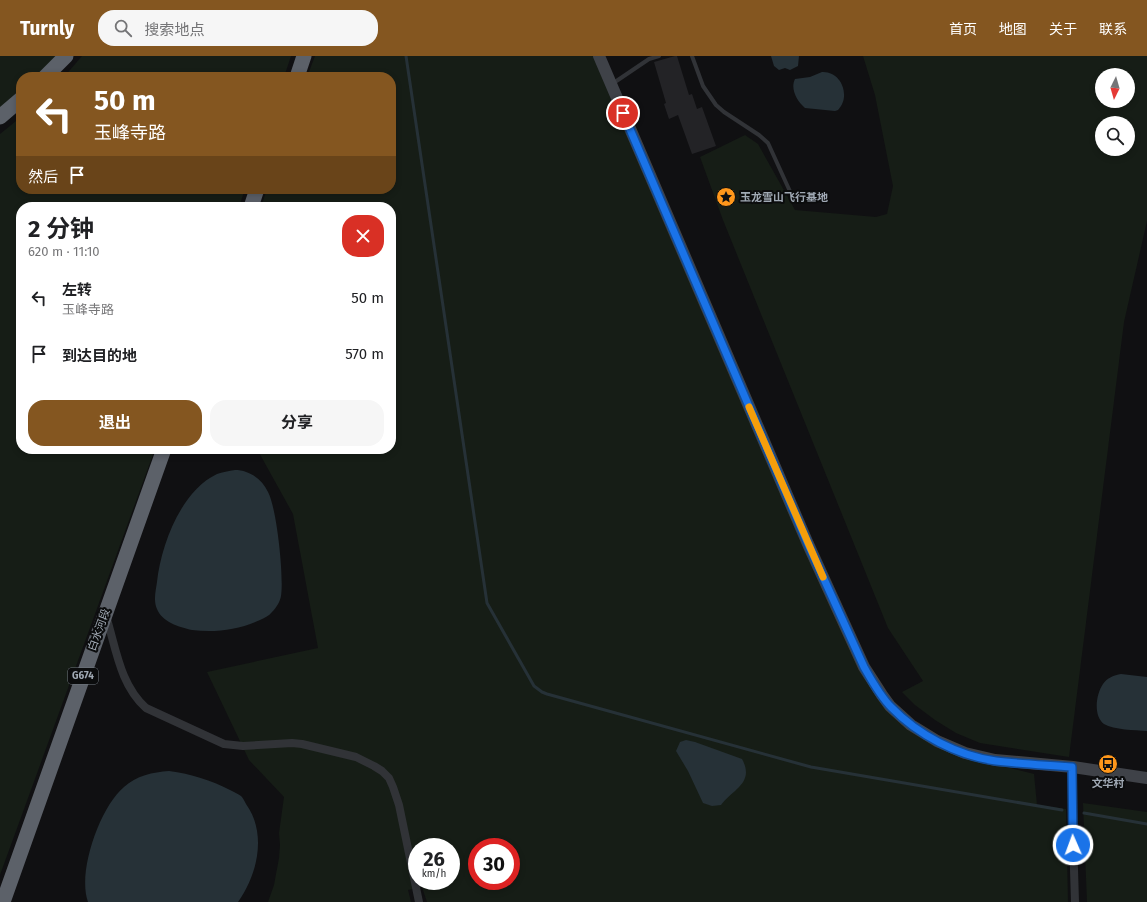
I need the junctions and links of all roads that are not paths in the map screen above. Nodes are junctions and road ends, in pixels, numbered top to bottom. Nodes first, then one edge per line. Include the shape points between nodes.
1 (66, 56) edge
2 (304, 56) edge
3 (598, 56) edge
4 (659, 56) edge
5 (692, 56) edge
6 (50, 72) edge
7 (299, 72) edge
8 (611, 84) junction
9 (16, 103) edge
10 (0, 117) edge
11 (793, 198) dead end
12 (162, 454) edge
13 (105, 614) junction
14 (1072, 767) junction
15 (1147, 778) edge
16 (2, 902) edge
17 (419, 902) edge
18 (1075, 902) edge

1 - 6 highway
2 - 7 highway
3 - 8 main road
4 - 8 lane
5 - 11 lane via 702,86 716,105 768,143
8 - 14 main road via 808,544 875,686 890,706 906,720 951,747 995,760
9 - 10 highway
12 - 13 highway, 白水河段 / G674
13 - 16 highway, 白水河段 / G674
13 - 17 street via 128,686 146,708 224,744 302,744 356,757 382,771 389,778 399,805
14 - 15 main road
14 - 18 street

